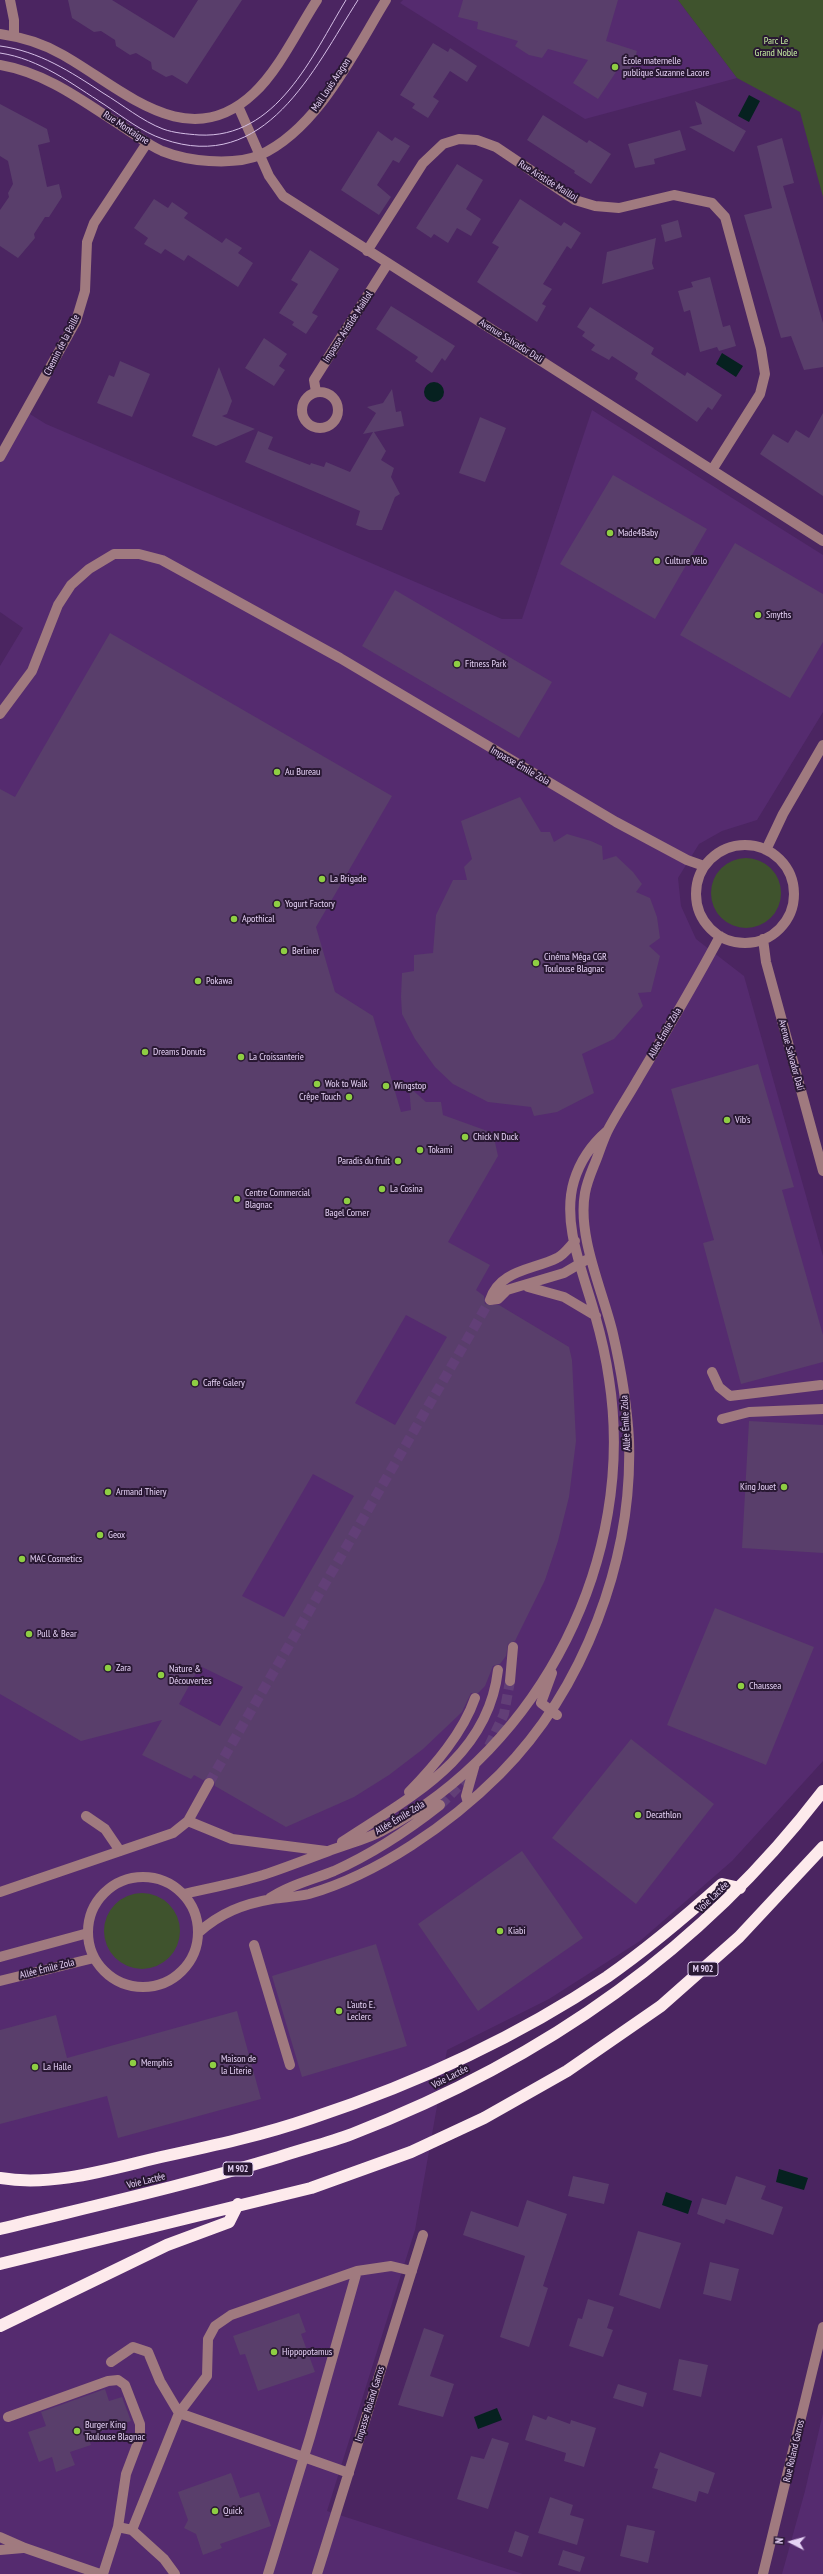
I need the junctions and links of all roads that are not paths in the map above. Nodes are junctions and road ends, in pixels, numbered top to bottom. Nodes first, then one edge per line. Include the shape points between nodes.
1 (10, 0) edge
2 (317, 0) edge
3 (386, 0) edge
4 (0, 34) edge
5 (14, 36) junction
6 (0, 65) edge
7 (238, 106) junction
8 (147, 143) junction
9 (259, 155) junction
10 (367, 251) junction
11 (388, 264) junction
12 (316, 392) dead end
13 (0, 457) edge
14 (712, 470) junction
15 (823, 541) edge
16 (0, 714) edge
17 (823, 745) edge
18 (766, 850) junction
19 (704, 866) junction
20 (720, 936) junction
21 (763, 939) junction
22 (608, 1129) junction
23 (823, 1171) edge
24 (575, 1241) junction
25 (591, 1257) junction
26 (580, 1263) junction
27 (526, 1286) junction
28 (596, 1316) junction
29 (712, 1372) dead end
30 (821, 1385) dead end
31 (823, 1410) edge
32 (722, 1419) dead end
33 (615, 1434) junction
34 (629, 1442) junction
35 (599, 1559) junction
36 (613, 1572) junction
37 (513, 1647) dead end
38 (558, 1655) junction
39 (498, 1670) dead end
40 (510, 1681) tunnel mouth
41 (475, 1698) dead end
42 (554, 1713) junction
43 (475, 1764) junction
44 (209, 1783) tunnel mouth
45 (823, 1791) edge
46 (468, 1803) junction
47 (397, 1805) junction
48 (440, 1806) tunnel mouth
49 (86, 1816) dead end
50 (188, 1821) junction
51 (823, 1847) edge
52 (120, 1851) junction
53 (328, 1851) junction
54 (322, 1875) junction
55 (340, 1881) junction
56 (740, 1888) junction
57 (0, 1892) edge
58 (184, 1894) junction
59 (268, 1900) junction
60 (198, 1932) junction
61 (88, 1933) junction
62 (254, 1945) dead end
63 (0, 1957) edge
64 (94, 1958) junction
65 (0, 1981) edge
66 (290, 2065) dead end
67 (0, 2178) edge
68 (238, 2204) junction
69 (0, 2229) edge
70 (423, 2235) dead end
71 (0, 2264) edge
72 (357, 2271) junction
73 (412, 2271) junction
74 (0, 2326) edge
75 (823, 2327) edge
76 (111, 2362) dead end
77 (179, 2413) junction
78 (8, 2417) dead end
79 (302, 2458) junction
80 (349, 2473) junction
81 (118, 2527) junction
82 (132, 2530) junction
83 (0, 2537) edge
84 (25, 2548) junction
85 (0, 2550) edge
86 (102, 2574) edge
87 (175, 2574) edge
88 (268, 2574) edge
89 (317, 2574) edge
90 (763, 2574) edge

1 - 5 street
2 - 7 street via 266,79
3 - 9 street, Mail Louis Aragon via 317,109 283,140
4 - 5 street
5 - 7 street via 62,55 162,114 179,119 204,120
6 - 8 street, Rue Montaigne via 35,74 83,100
7 - 9 street, Avenue Salvador Dali
8 - 9 street, Rue Montaigne via 168,153 196,160 226,162
8 - 13 street, Chemin de la Paille via 94,222 87,242 85,291 76,320
9 - 10 street, Avenue Salvador Dali via 269,176 284,196
10 - 11 street, Avenue Salvador Dali
10 - 14 street, Rue Aristide Maillol via 423,163 443,144 459,139 477,140 496,147 575,200 595,206 619,208 674,195 712,203 725,217 761,349 765,374 760,394
11 - 12 street, Impasse Aristide Maillol via 314,380
11 - 14 street, Avenue Salvador Dali
14 - 15 street, Avenue Salvador Dali
16 - 19 street, Impasse Émile Zola via 32,671 58,605 71,585 89,569 114,554 139,554 162,560 340,658 616,822 687,860
17 - 18 street via 783,814
18 - 19 street via 750,845 732,846 717,854
18 - 21 street via 778,858 787,869 792,882 793,896 785,922
19 - 20 street via 696,891 697,904 709,928
20 - 21 street via 734,942 749,943
20 - 22 street, Allée Émile Zola
21 - 23 street, Avenue Salvador Dali via 766,962
22 - 24 street, Allée Émile Zola via 592,1144 574,1181 571,1200
22 - 25 street, Allée Émile Zola via 584,1196 584,1220
24 - 26 street, Allée Émile Zola
24 - 27 street via 559,1258 519,1271 501,1282 490,1300 498,1298 507,1290
25 - 26 street
25 - 34 street, Allée Émile Zola via 614,1340 624,1388
26 - 27 street via 564,1273
26 - 28 street, Allée Émile Zola
27 - 28 street via 564,1297
28 - 33 street, Allée Émile Zola via 609,1379
29 - 30 street via 719,1387 730,1396
31 - 32 street via 749,1412
33 - 34 street
33 - 35 street, Allée Émile Zola via 608,1516
34 - 36 street, Allée Émile Zola via 626,1504
35 - 36 street via 607,1570
35 - 38 street, Allée Émile Zola via 578,1616
36 - 42 street, Allée Émile Zola via 600,1612
37 - 40 street
38 - 42 street, Allée Émile Zola via 541,1703
38 - 43 street, Allée Émile Zola via 514,1723
39 - 47 street via 496,1688 481,1726 459,1756 435,1781
41 - 47 street via 471,1711 434,1764
42 - 46 street, Allée Émile Zola via 501,1773
43 - 46 street via 466,1796
43 - 53 street, Allée Émile Zola via 430,1800 380,1832
44 - 50 street
45 - 56 highway, Voie Lactée / M 902
46 - 55 street, Allée Émile Zola via 399,1853
47 - 53 street
48 - 54 street via 381,1847
49 - 52 street via 105,1828
50 - 52 street via 173,1834
50 - 53 street via 232,1839
51 - 68 highway, M 902 via 740,1938 661,2006 567,2071 484,2118 411,2152 311,2188
52 - 57 street
53 - 58 street, Allée Émile Zola via 262,1875
54 - 55 street
54 - 59 street via 283,1889
55 - 59 street, Allée Émile Zola via 308,1894
56 - 67 highway via 722,1884 671,1929 620,1967 536,2020 470,2054 381,2093 312,2119 240,2140 109,2169 38,2181
56 - 69 highway, Voie Lactée / M 902 via 696,1931 596,2008 524,2053 440,2096 351,2134 229,2172
58 - 60 street via 197,1918
58 - 61 street via 152,1877 128,1879 117,1883 99,1899 89,1921
59 - 60 street, Allée Émile Zola via 226,1911
60 - 64 street via 196,1947 182,1972 156,1986 141,1987 114,1979
61 - 63 street
61 - 64 street
62 - 66 street
64 - 65 street, Allée Émile Zola
68 - 71 highway, M 902
68 - 74 highway via 229,2222 167,2245
70 - 73 street, Impasse Roland Garros
72 - 73 street via 391,2266
72 - 77 street via 231,2315 215,2326 208,2339 207,2376
72 - 79 street
73 - 80 street, Impasse Roland Garros
75 - 90 street, Rue Roland Garros
76 - 77 street via 133,2346 148,2352 160,2381
77 - 79 street
77 - 82 street
78 - 81 street via 108,2380 118,2380 125,2384 140,2424 140,2437 126,2474
79 - 80 street
79 - 88 street
80 - 89 street, Impasse Roland Garros
81 - 82 street
81 - 86 street
82 - 87 street via 164,2559
83 - 84 street
84 - 85 street
84 - 86 street

